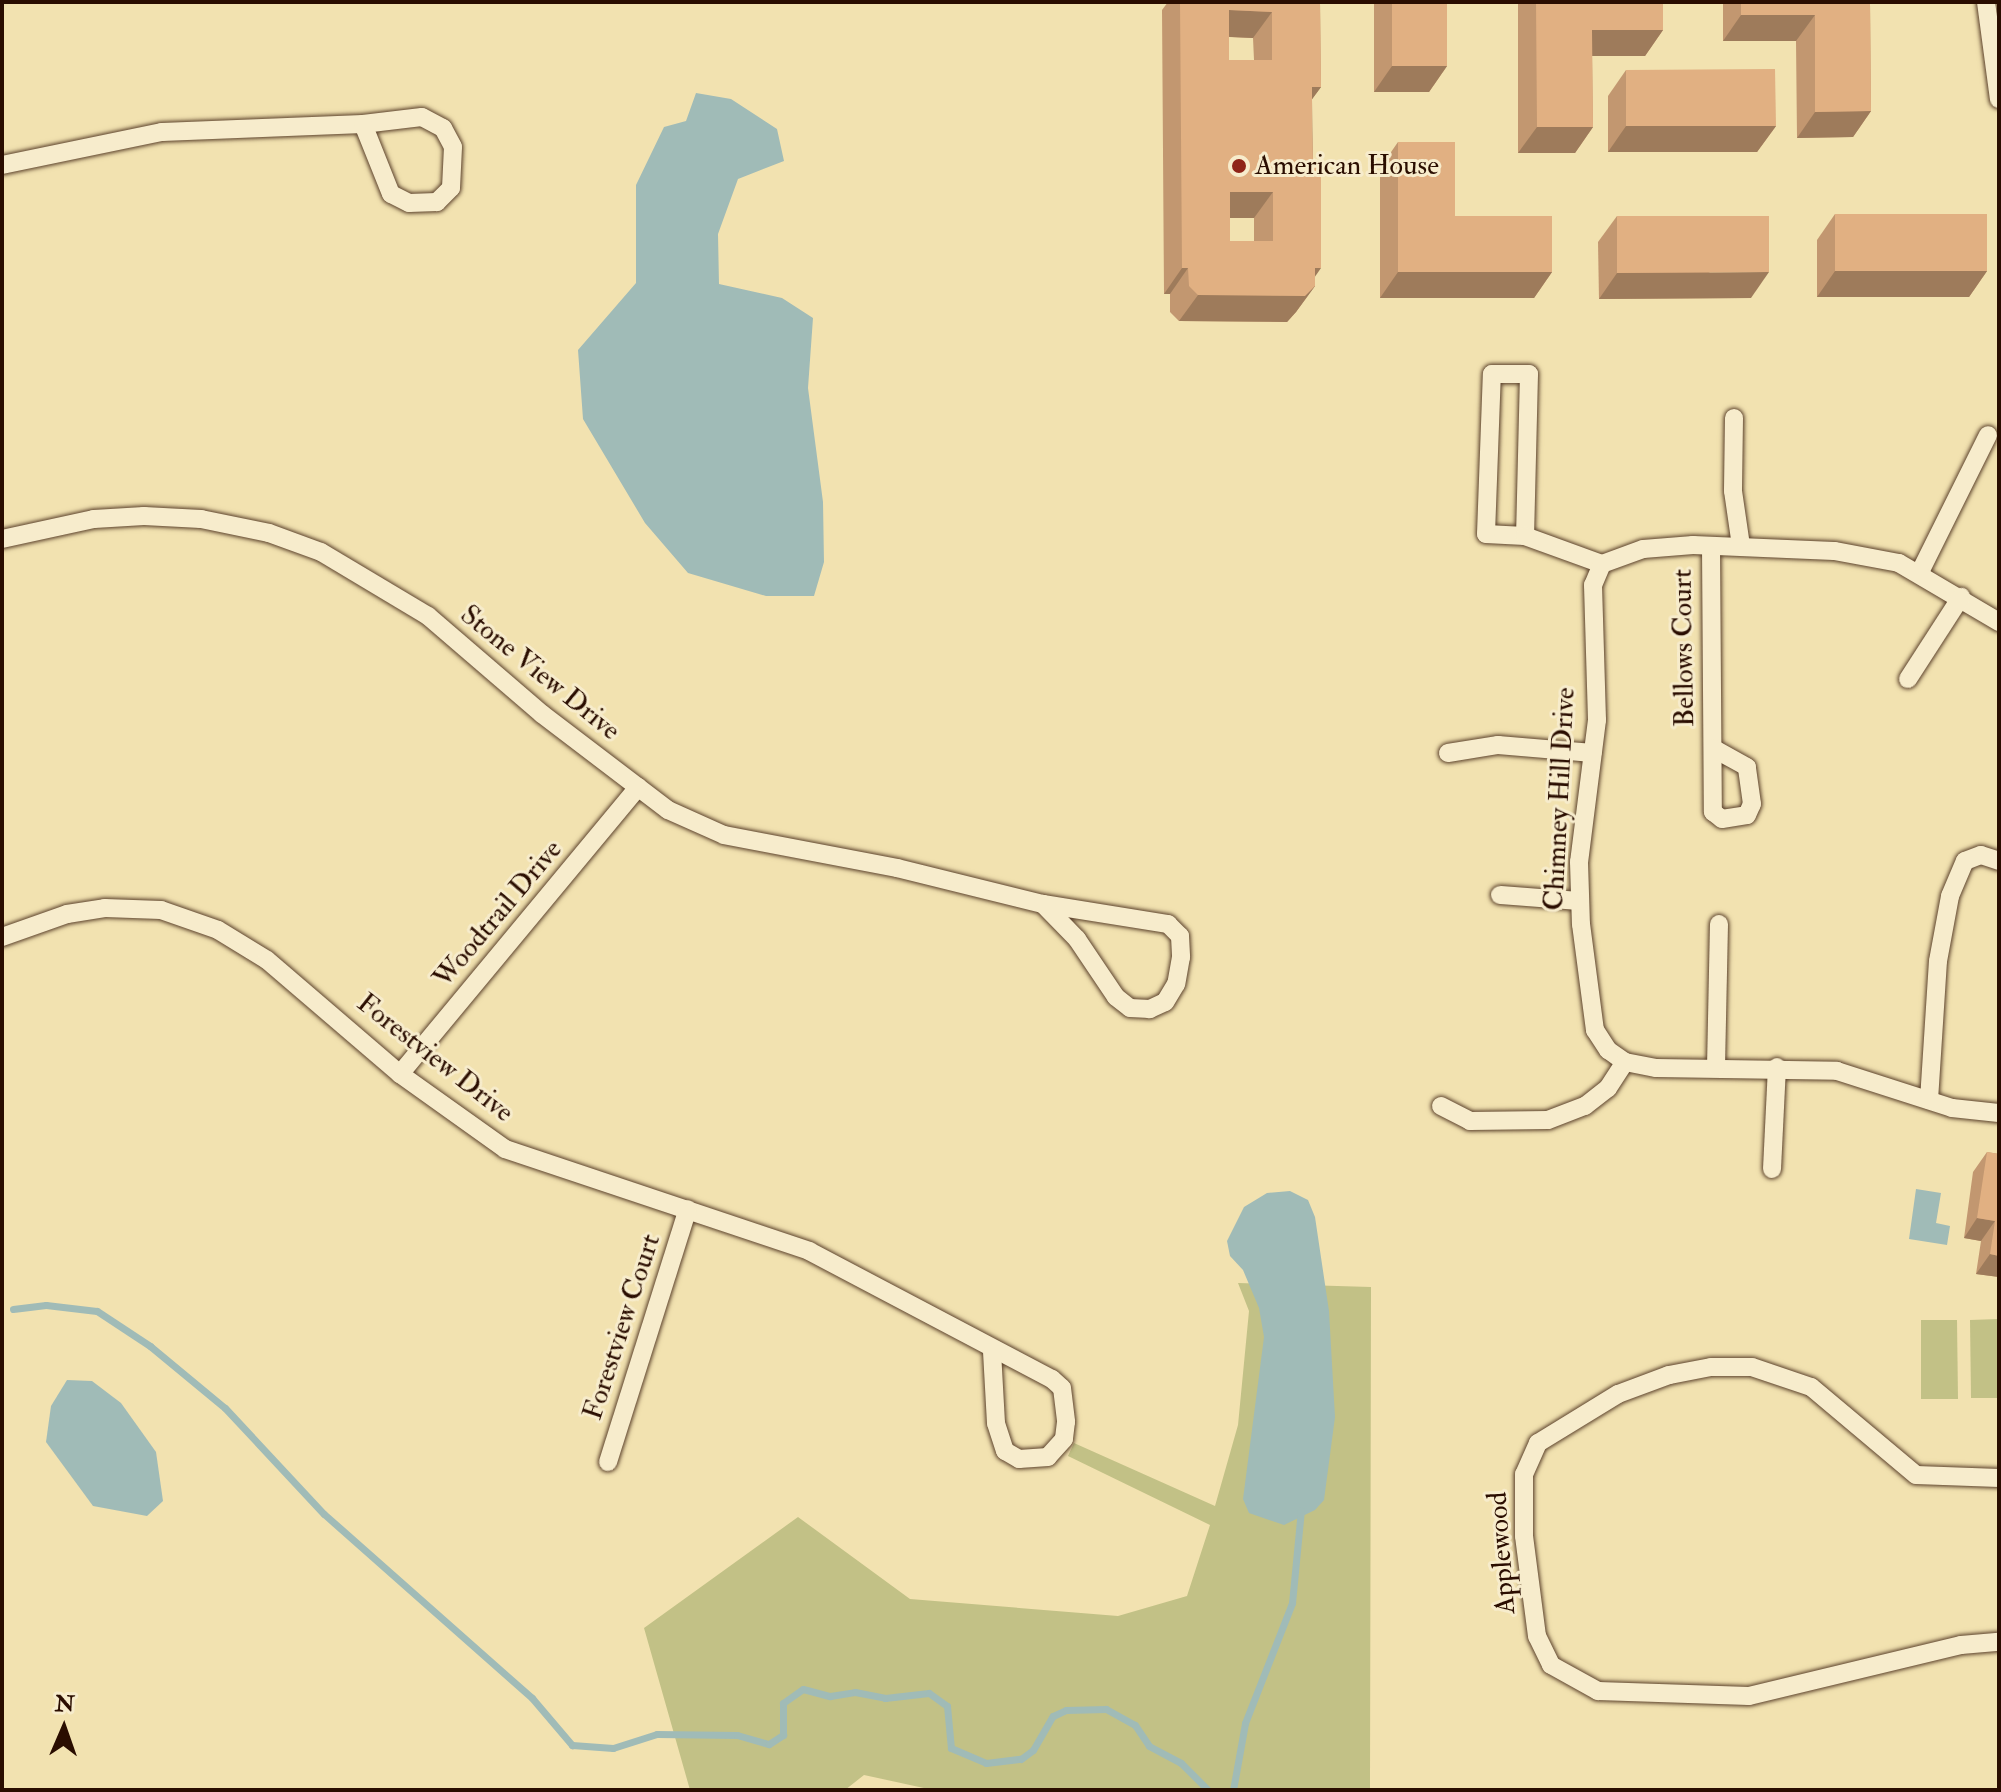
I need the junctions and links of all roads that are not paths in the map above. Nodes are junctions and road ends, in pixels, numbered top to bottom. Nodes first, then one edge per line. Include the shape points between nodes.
1 (1986, 2) edge
2 (1999, 99) edge
3 (363, 124) junction
4 (2, 165) edge
5 (1734, 418) dead end
6 (1988, 435) dead end
7 (1525, 536) junction
8 (2, 539) edge
9 (1711, 546) junction
10 (1741, 546) junction
11 (1602, 564) junction
12 (1919, 574) junction
13 (1961, 597) junction
14 (1999, 622) edge
15 (1908, 679) dead end
16 (1714, 749) dead end
17 (1448, 753) dead end
18 (1593, 753) junction
19 (638, 787) junction
20 (1999, 861) edge
21 (1500, 895) dead end
22 (1580, 901) junction
23 (1043, 904) junction
24 (1719, 924) dead end
25 (2, 937) edge
26 (1625, 1062) junction
27 (1716, 1067) junction
28 (1777, 1067) junction
29 (400, 1074) junction
30 (1929, 1100) junction
31 (1441, 1106) dead end
32 (1999, 1113) edge
33 (1772, 1169) dead end
34 (688, 1209) junction
35 (992, 1352) junction
36 (608, 1462) dead end
37 (1999, 1478) edge
38 (1999, 1642) edge

1 - 2 street
3 - 3 street via 391,194 409,203 437,202 451,188 453,147 443,128 422,117
3 - 4 street via 162,132
5 - 10 street via 1733,491
6 - 12 street
7 - 7 street via 1529,374 1492,374 1486,534
7 - 11 street
8 - 19 street, Stone View Drive via 94,519 144,516 201,519 269,533 321,552 428,616
9 - 10 street
9 - 11 street via 1643,549
9 - 16 street, Bellows Court
10 - 12 street via 1834,551 1899,563
11 - 18 street, Chimney Hill Drive via 1593,585
12 - 13 street
13 - 14 street
13 - 15 street
17 - 18 street via 1498,745
18 - 22 street, Chimney Hill Drive via 1579,862
19 - 23 street, Stone View Drive via 668,810 724,835 897,868
19 - 29 street, Woodtrail Drive
20 - 30 street via 1981,855 1965,861 1950,896 1938,961
21 - 22 street
22 - 26 street, Chimney Hill Drive via 1595,1030
23 - 23 street, Stone View Drive via 1168,924 1180,936 1181,957 1176,984 1165,1002 1150,1009 1130,1008 1116,997 1077,939
24 - 27 street
25 - 29 street, Forestview Drive via 67,914 161,910 218,930 267,960
26 - 27 street via 1656,1068
26 - 31 street via 1608,1088 1585,1106 1548,1120 1470,1121
27 - 28 street
28 - 30 street via 1847,1074
28 - 33 street
29 - 34 street, Forestview Drive via 505,1149
30 - 32 street
34 - 35 street, Forestview Drive via 809,1251 932,1313
34 - 36 street, Forestview Court
35 - 35 street, Forestview Drive via 996,1423 1005,1451 1019,1459 1048,1457 1064,1439 1062,1388
37 - 38 street, Applewood via 1916,1475 1811,1387 1752,1367 1669,1375 1618,1394 1538,1443 1524,1474 1529,1592 1546,1656 1551,1665 1598,1691 1749,1696 1933,1651

